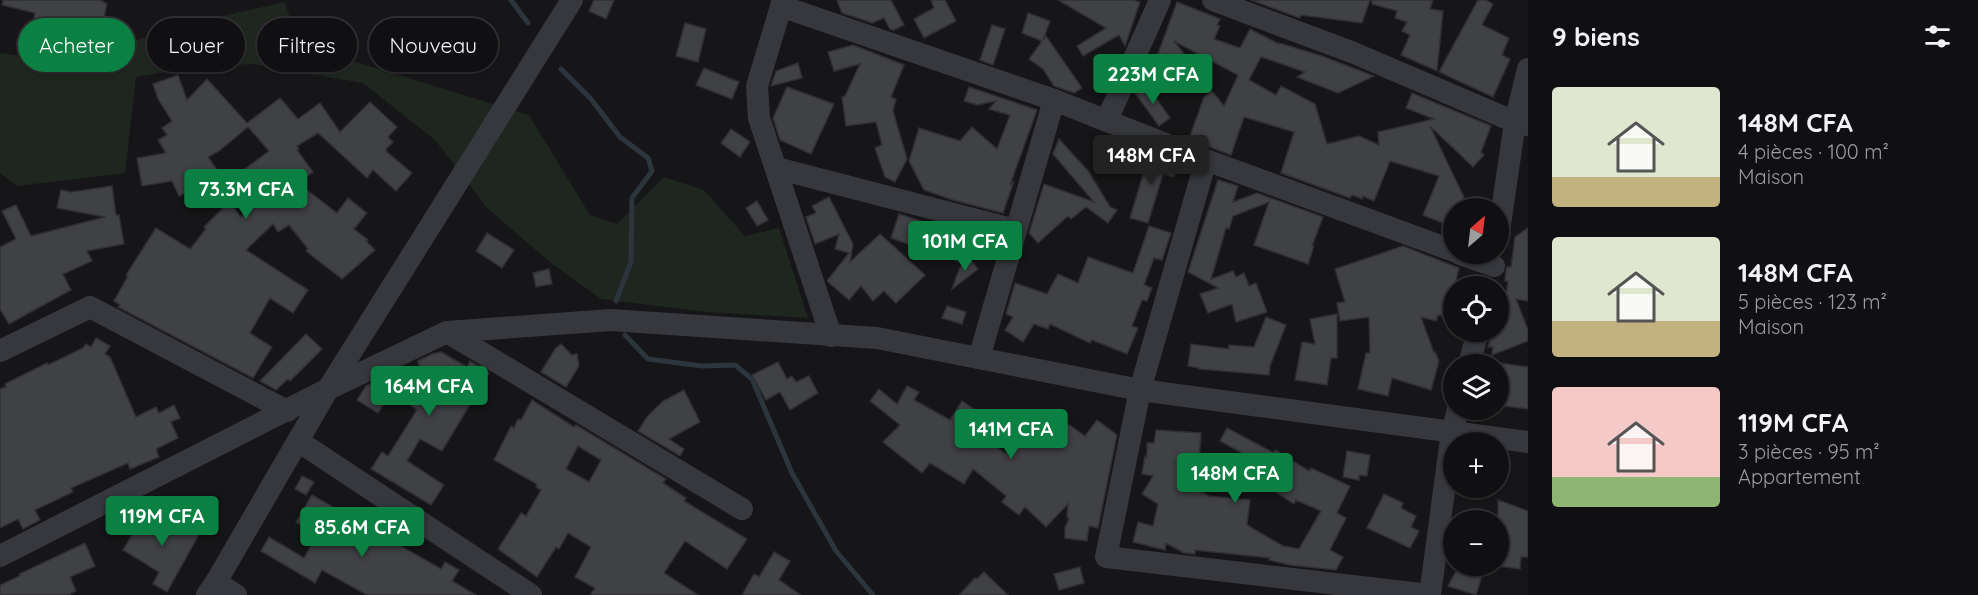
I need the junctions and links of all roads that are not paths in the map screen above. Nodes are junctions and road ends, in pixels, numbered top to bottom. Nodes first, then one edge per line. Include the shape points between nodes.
1 (572, 0) edge
2 (1160, 0) edge
3 (1213, 0) edge
4 (782, 3) edge
5 (1528, 69) edge
6 (1054, 100) junction
7 (1107, 120) junction
8 (1522, 124) edge
9 (1206, 160) junction
10 (776, 168) junction
11 (1506, 198) edge
12 (1016, 230) junction
13 (1443, 247) edge
14 (447, 332) junction
15 (831, 336) junction
16 (0, 351) edge
17 (979, 358) junction
18 (328, 389) junction
19 (1140, 390) junction
20 (287, 411) junction
21 (1455, 420) edge
22 (1452, 432) joint
23 (1509, 440) edge
24 (298, 441) junction
25 (1528, 442) edge
26 (1443, 498) edge
27 (742, 508) dead end
28 (0, 556) edge
29 (211, 589) edge
30 (236, 595) edge
31 (531, 595) edge
32 (1430, 595) edge

1 - 18 street
2 - 7 street
3 - 8 street via 1354,53
4 - 6 street
4 - 10 street via 757,86 759,117
5 - 8 street
6 - 7 street
6 - 12 street
7 - 9 street
8 - 11 street
9 - 13 street
9 - 19 street
10 - 12 street
10 - 15 street
12 - 17 street
14 - 15 street via 611,320
14 - 18 street
14 - 27 street
15 - 17 street via 877,338
16 - 20 street via 90,307
17 - 19 street
18 - 20 street
18 - 24 street
19 - 22 street
19 - 32 street via 1106,557
20 - 28 street
21 - 22 street
23 - 25 street
24 - 29 street
24 - 31 street
26 - 32 street
29 - 30 street

